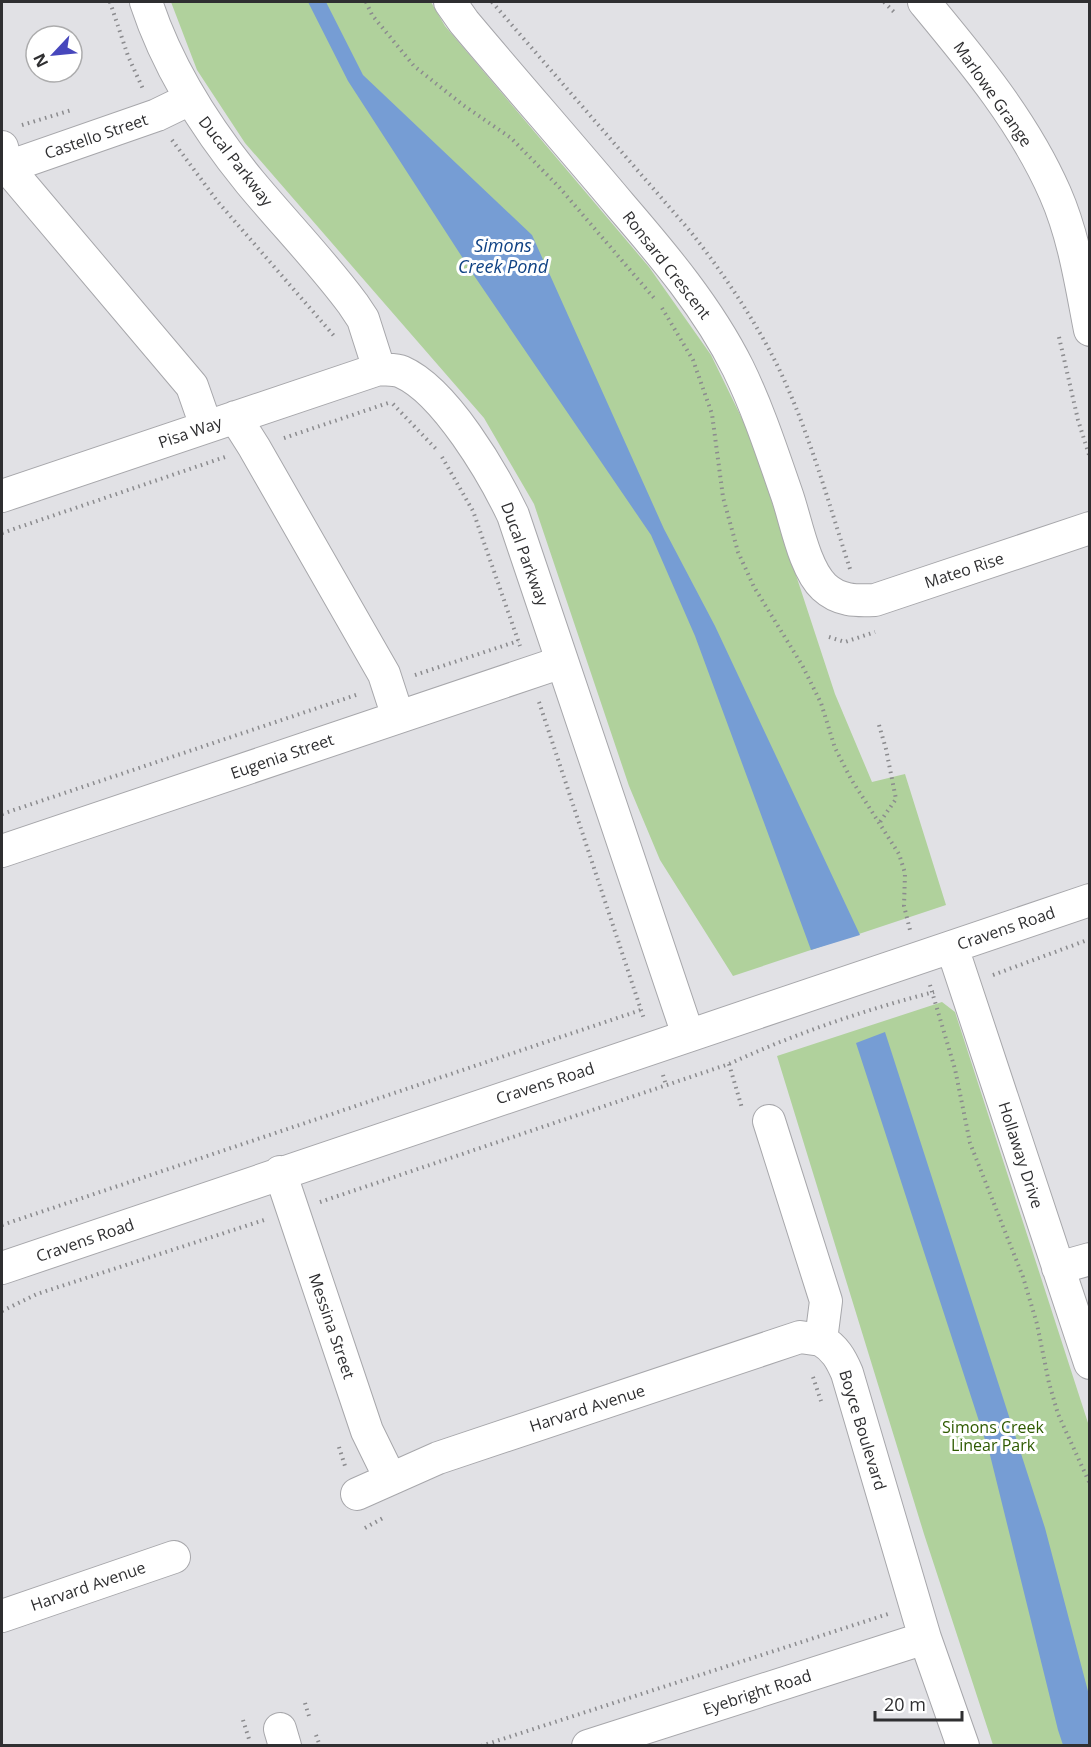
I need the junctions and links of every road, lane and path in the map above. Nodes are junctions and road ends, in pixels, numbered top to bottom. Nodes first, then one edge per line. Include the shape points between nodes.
1 (110, 2) edge
2 (146, 2) edge
3 (366, 2) edge
4 (450, 2) edge
5 (492, 2) edge
6 (884, 2) edge
7 (912, 10) edge
8 (190, 99) junction
9 (157, 115) junction
10 (3, 161) edge
11 (1057, 328) dead end
12 (1089, 330) edge
13 (373, 371) junction
14 (391, 402) junction
15 (221, 421) junction
16 (254, 447) junction
17 (1089, 458) edge
18 (2, 496) edge
19 (1089, 528) edge
20 (2, 533) edge
21 (845, 586) junction
22 (518, 641) junction
23 (562, 662) junction
24 (529, 673) junction
25 (389, 684) junction
26 (398, 717) junction
27 (879, 725) dead end
28 (2, 814) edge
29 (880, 822) junction
30 (2, 851) edge
31 (1089, 900) edge
32 (1089, 939) edge
33 (952, 947) junction
34 (921, 957) junction
35 (965, 984) junction
36 (932, 993) junction
37 (641, 1010) junction
38 (688, 1035) junction
39 (654, 1047) junction
40 (729, 1064) junction
41 (666, 1085) junction
42 (756, 1115) joint
43 (280, 1172) junction
44 (293, 1211) junction
45 (2, 1226) edge
46 (1089, 1259) edge
47 (2, 1268) edge
48 (1058, 1268) junction
49 (2, 1311) edge
50 (811, 1339) junction
51 (1089, 1363) edge
52 (824, 1411) dead end
53 (390, 1478) junction
54 (1089, 1484) edge
55 (357, 1494) dead end
56 (174, 1557) dead end
57 (2, 1616) edge
58 (912, 1643) junction
59 (243, 1720) dead end
60 (251, 1746) edge
61 (481, 1746) edge
62 (588, 1746) edge
63 (963, 1746) edge

1 - 9 path via 128,56
2 - 8 street, Ducal Parkway via 159,39
3 - 29 path via 414,66 511,138 559,187 661,306 693,360 712,414 723,497 738,552 754,587 807,674 851,779
4 - 21 street, Ronsard Crescent via 703,308 737,367 766,431 812,569 823,586
5 - 21 path via 690,231 745,310 792,400
6 - 7 path
7 - 12 street, Marlowe Grange via 970,58 1016,120 1040,162 1070,237
8 - 9 street, Castello Street
8 - 13 street, Ducal Parkway via 244,175 353,304 363,320
9 - 10 street, Castello Street
9 - 13 path via 218,202
10 - 15 street
11 - 17 path
13 - 14 path
13 - 15 street, Pisa Way
13 - 23 street, Ducal Parkway via 399,370 417,380 471,440 513,515
14 - 16 path
14 - 22 path via 438,452 473,511
15 - 16 street
15 - 18 street, Pisa Way
16 - 20 path
16 - 25 street
19 - 21 street, Mateo Rise via 875,600 854,602
22 - 24 path
22 - 25 path
23 - 24 street, Eugenia Street
23 - 38 street, Ducal Parkway
24 - 26 street, Eugenia Street
24 - 37 path
25 - 26 street
25 - 28 path
26 - 30 street, Eugenia Street
27 - 29 path via 896,799
29 - 34 path via 905,873 906,921
31 - 33 street, Cravens Road
32 - 35 path
33 - 34 street, Cravens Road
33 - 35 street, Hollaway Drive
34 - 36 path
34 - 38 street, Cravens Road
35 - 36 path
35 - 48 street, Hollaway Drive
36 - 40 path via 772,1044
36 - 54 path via 955,1069 970,1143 1023,1277 1058,1414
37 - 39 path
37 - 45 path
38 - 39 street, Cravens Road
39 - 41 path
39 - 43 street, Cravens Road
40 - 41 path
40 - 42 path
41 - 44 path
42 - 50 street via 826,1301
43 - 44 street, Messina Street
43 - 47 street, Cravens Road
44 - 49 path via 37,1294
44 - 53 street, Messina Street via 367,1431
46 - 48 street
48 - 51 street, Hollaway Drive
50 - 52 path
50 - 53 street, Harvard Avenue via 438,1458
50 - 58 street, Boyce Boulevard via 831,1346 847,1373
53 - 55 street, Harvard Avenue
56 - 57 street, Harvard Avenue
58 - 61 path via 889,1613
58 - 62 street, Eyebright Road
58 - 63 street, Boyce Boulevard
59 - 60 path

